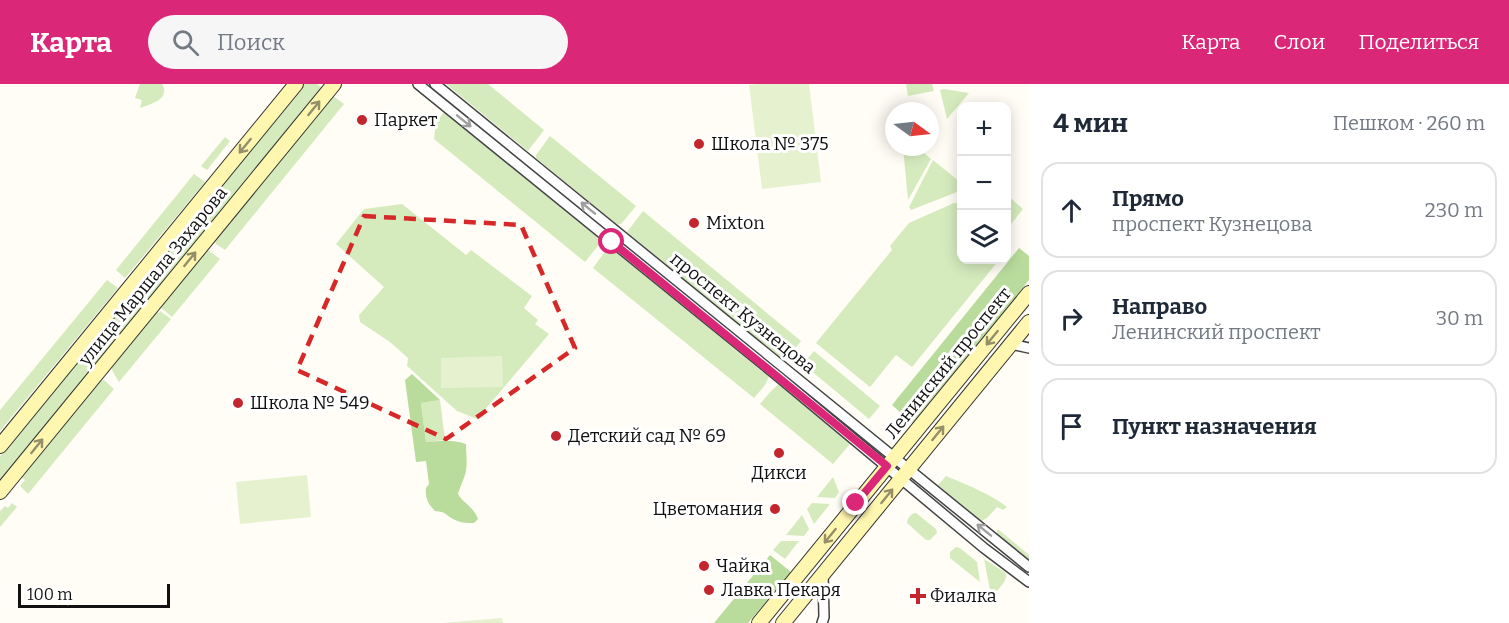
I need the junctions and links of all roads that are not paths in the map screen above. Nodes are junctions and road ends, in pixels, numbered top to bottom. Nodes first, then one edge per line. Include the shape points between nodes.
1 (296, 84) edge
2 (334, 84) edge
3 (418, 84) edge
4 (435, 84) edge
5 (1029, 293) edge
6 (1029, 322) edge
7 (1011, 344) junction
8 (1029, 348) edge
9 (0, 446) edge
10 (890, 462) junction
11 (905, 474) junction
12 (0, 492) edge
13 (1029, 567) edge
14 (823, 574) junction
15 (1029, 582) edge
16 (759, 623) edge
17 (783, 623) edge
18 (822, 623) edge

1 -> 9 street, улица Маршала Захарова
12 -> 2 street, улица Маршала Захарова
3 -> 10 street, проспект Кузнецова
10 -> 4 street, проспект Кузнецова
5 -> 10 street, Ленинский проспект
6 - 7 street, Ленинский проспект
7 - 8 street
11 -> 7 street, Ленинский проспект
10 - 11 street, проспект Кузнецова
10 -> 16 street, Ленинский проспект
13 -> 11 street, проспект Кузнецова
14 -> 11 street, Ленинский проспект
11 - 15 street, проспект Кузнецова via 984,548
14 - 17 street, Ленинский проспект
14 - 18 street

